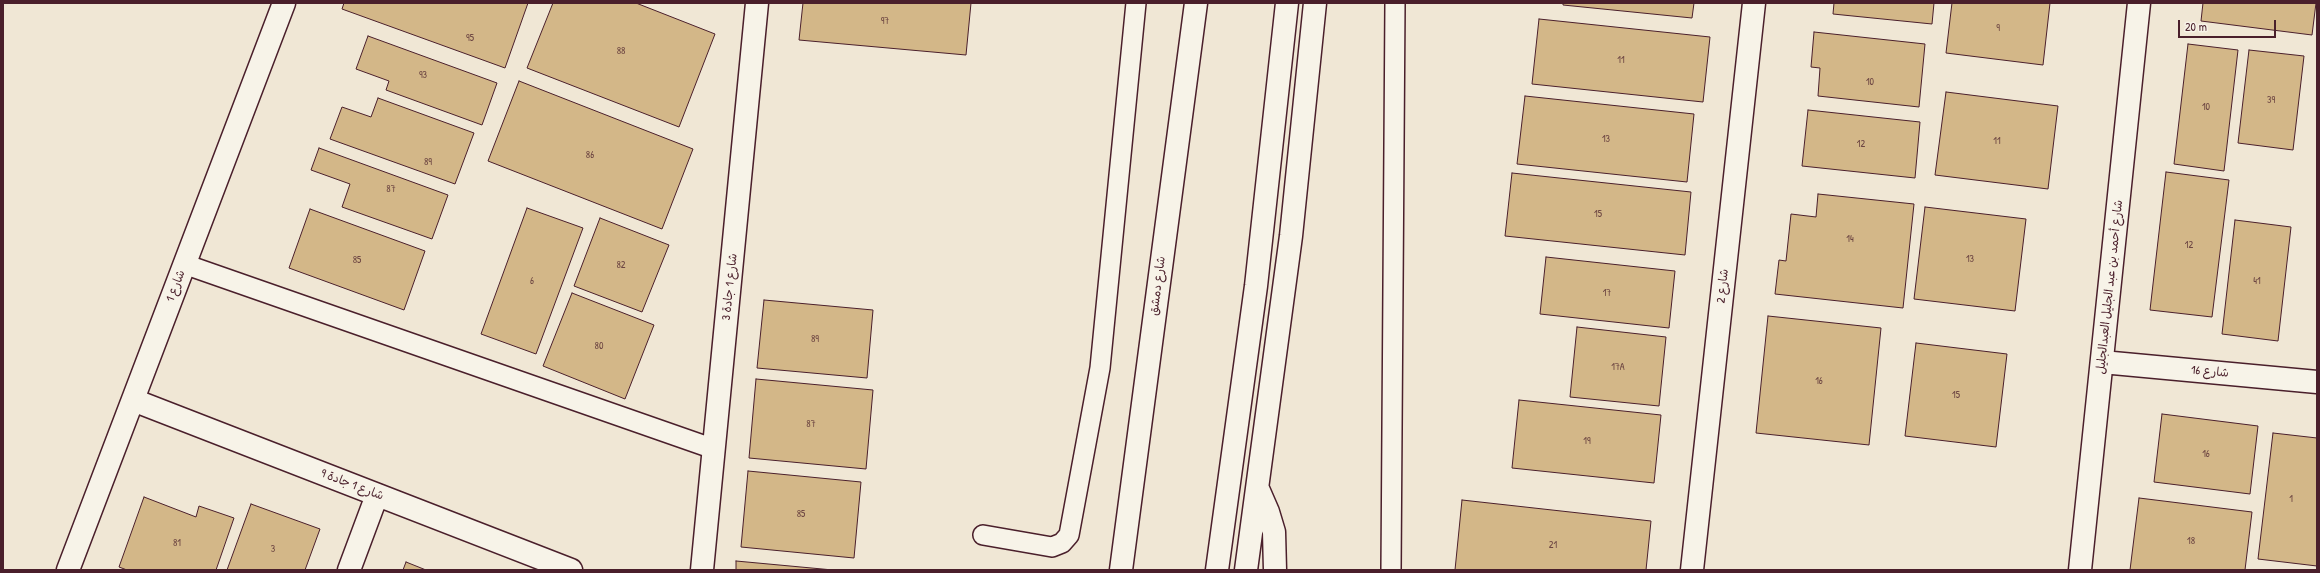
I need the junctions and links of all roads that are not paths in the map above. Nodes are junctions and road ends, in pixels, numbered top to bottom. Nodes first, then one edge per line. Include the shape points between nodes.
1 (284, 3) edge
2 (757, 3) edge
3 (1136, 3) edge
4 (1196, 3) edge
5 (1287, 3) edge
6 (1315, 3) edge
7 (1395, 3) edge
8 (1754, 3) edge
9 (2139, 3) edge
10 (184, 264) junction
11 (2102, 362) junction
12 (2317, 382) edge
13 (133, 400) junction
14 (714, 449) junction
15 (1258, 488) junction
16 (377, 495) junction
17 (984, 535) dead end
18 (68, 570) edge
19 (349, 570) edge
20 (572, 570) edge
21 (702, 570) edge
22 (1121, 570) edge
23 (1217, 570) edge
24 (1246, 570) edge
25 (1275, 570) edge
26 (1391, 570) edge
27 (1692, 570) edge
28 (2080, 570) edge

1 - 10 street, شارع 1
2 - 14 street, شارع 1 جادة 3
3 - 17 lane via 1100,368 1069,535 1062,543 1052,547
4 - 22 street, شارع دمشق
5 - 23 street via 1256,286
6 - 15 street via 1291,236
7 - 26 lane
8 - 27 street, شارع 2
9 - 11 street, شارع أحمد بن عبد الجليل العبدالجليل
10 - 13 street, شارع 1
10 - 14 lane
11 - 12 street, شارع 16
11 - 28 street, شارع أحمد بن عبد الجليل العبدالجليل
13 - 16 street, شارع 1 جادة 9
13 - 18 street, شارع 1
14 - 21 street, شارع 1 جادة 3
15 - 24 street
15 - 25 street via 1274,532
16 - 19 street
16 - 20 street, شارع 1 جادة 9

